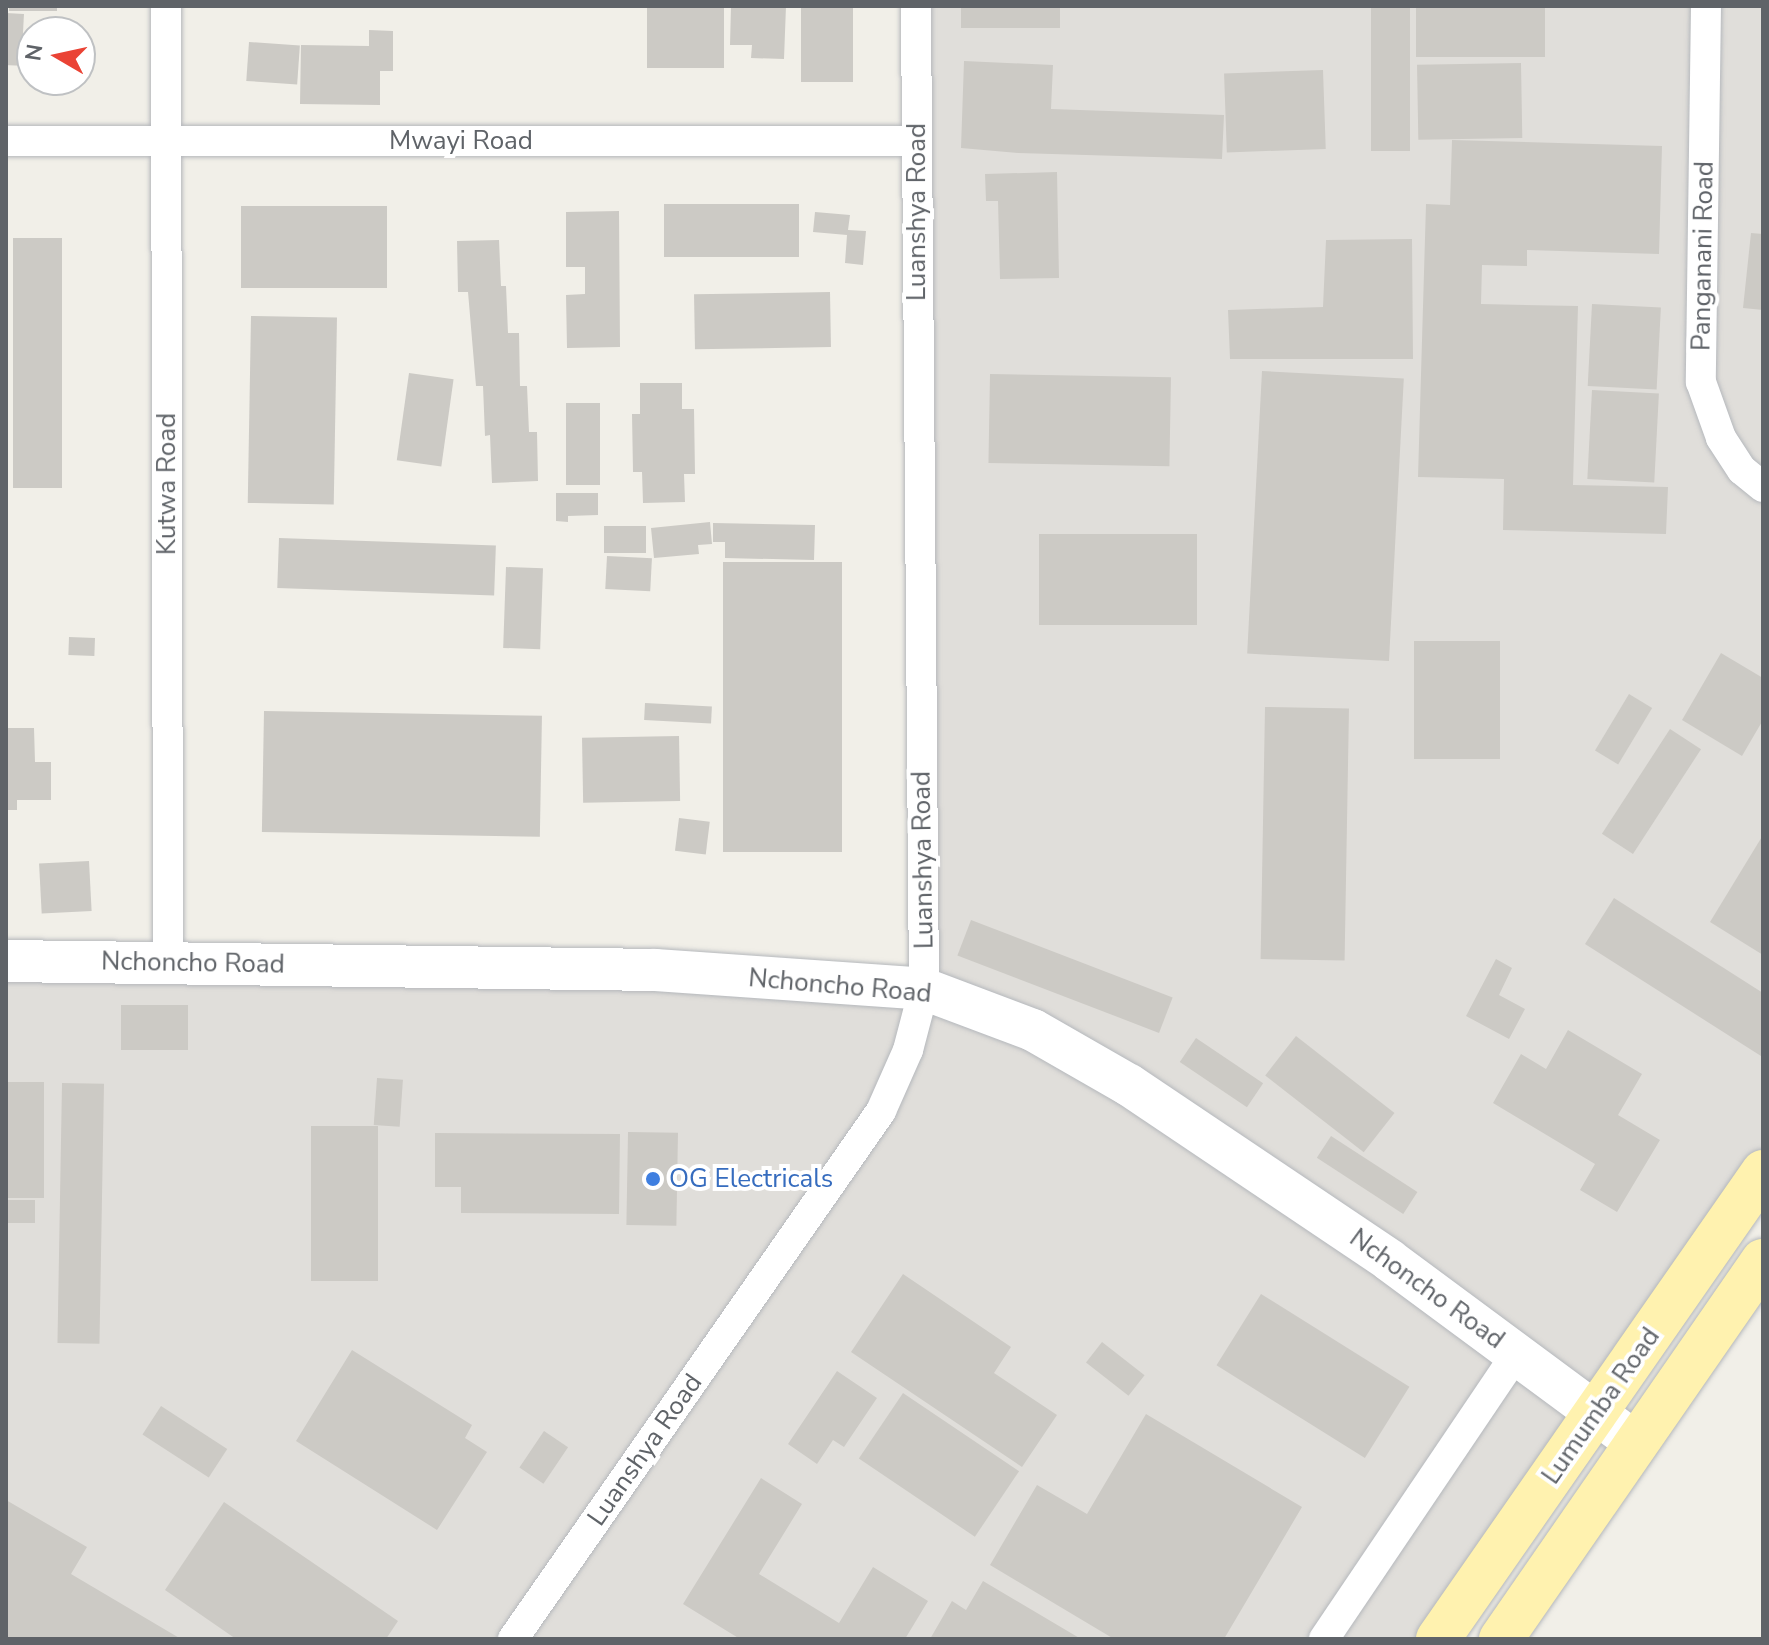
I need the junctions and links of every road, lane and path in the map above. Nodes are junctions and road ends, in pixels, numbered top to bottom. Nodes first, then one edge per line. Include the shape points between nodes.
1 (166, 6) edge
2 (916, 6) edge
3 (1706, 6) edge
4 (6, 141) edge
5 (166, 141) junction
6 (917, 141) junction
7 (1763, 487) edge
8 (6, 961) edge
9 (168, 962) junction
10 (924, 989) junction
11 (1763, 1172) edge
12 (1763, 1261) edge
13 (1517, 1353) junction
14 (1597, 1414) junction
15 (1636, 1443) junction
16 (513, 1639) edge
17 (1324, 1639) edge
18 (1438, 1639) edge
19 (1501, 1639) edge

1 - 5 street, Kutwa Road
2 - 6 street, Luanshya Road
3 - 7 street, Panganani Road via 1701,382 1721,438 1742,470
4 - 5 street, Mwayi Road
5 - 6 street, Mwayi Road
5 - 9 street, Kutwa Road
6 - 10 street, Luanshya Road
8 - 9 street, Nchoncho Road
9 - 10 street, Nchoncho Road via 655,970
10 - 13 street, Nchoncho Road via 1033,1030 1129,1085
10 - 16 street, Luanshya Road via 908,1050 881,1111
11 - 14 main road, Lumumba Road
12 - 15 main road, Lumumba Road
13 - 14 street, Nchoncho Road
13 - 17 street
14 - 15 street, Nchoncho Road
14 - 18 main road, Lumumba Road
15 - 19 main road, Lumumba Road

